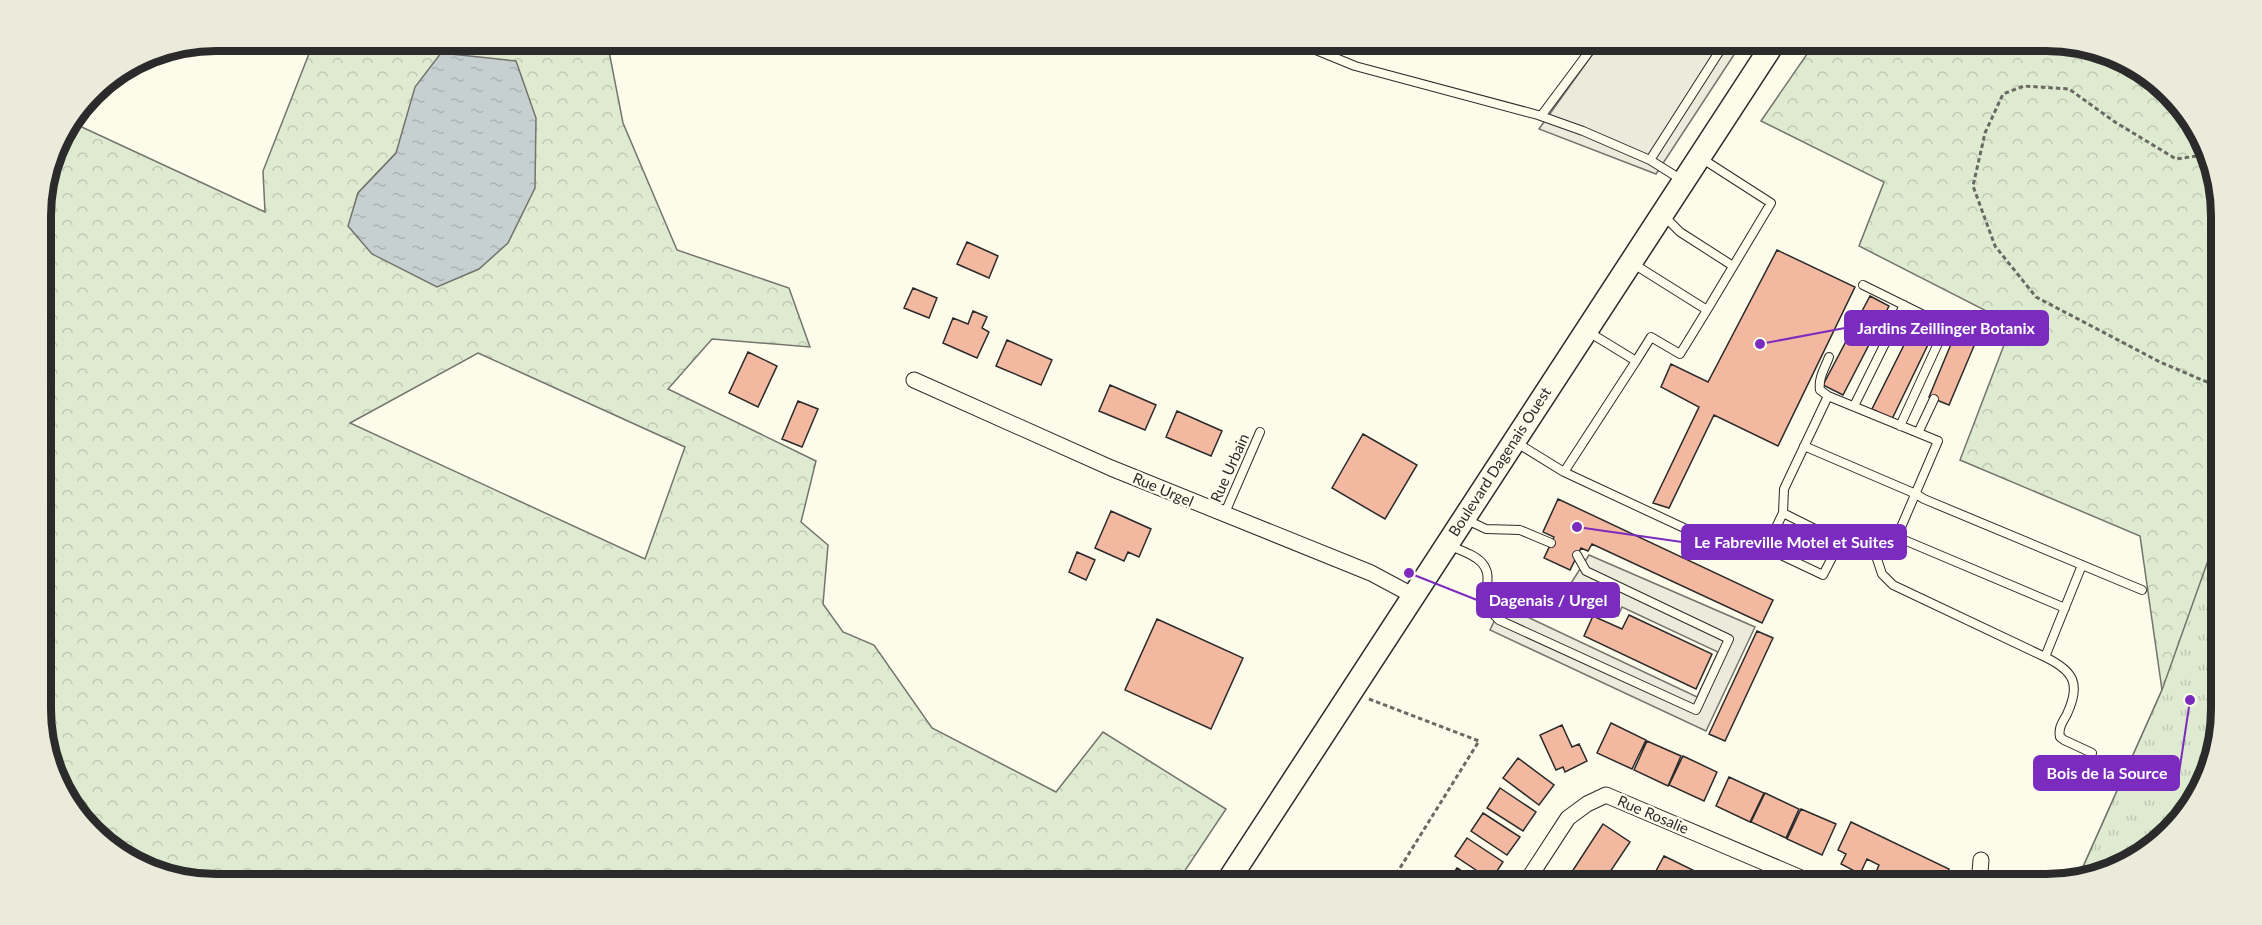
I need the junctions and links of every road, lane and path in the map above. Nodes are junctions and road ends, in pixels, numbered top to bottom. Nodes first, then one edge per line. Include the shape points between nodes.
1 (1320, 51) edge
2 (1589, 51) edge
3 (1719, 51) edge
4 (1768, 51) edge
5 (1541, 116) junction
6 (2199, 156) edge
7 (1699, 157) junction
8 (1650, 160) junction
9 (1683, 181) junction
10 (1662, 214) junction
11 (1630, 262) junction
12 (1733, 266) junction
13 (1863, 285) dead end
14 (1904, 305) junction
15 (1707, 310) junction
16 (1586, 330) junction
17 (1829, 357) dead end
18 (1636, 361) junction
19 (914, 380) dead end
20 (2211, 384) edge
21 (1828, 396) junction
22 (1934, 399) dead end
23 (1854, 406) junction
24 (1900, 426) junction
25 (1260, 432) dead end
26 (1918, 433) junction
27 (1513, 441) junction
28 (1804, 446) junction
29 (1564, 472) junction
30 (1916, 494) junction
31 (1783, 513) junction
32 (1224, 515) junction
33 (1464, 518) junction
34 (1897, 537) junction
35 (1839, 542) junction
36 (1551, 543) dead end
37 (1447, 544) junction
38 (1766, 548) junction
39 (1577, 555) dead end
40 (1876, 556) junction
41 (2082, 566) junction
42 (2142, 590) dead end
43 (1414, 596) junction
44 (2065, 608) junction
45 (2046, 657) junction
46 (1352, 690) junction
47 (2092, 753) dead end
48 (1981, 860) dead end
49 (1232, 874) edge
50 (1396, 874) edge
51 (1532, 874) edge
52 (1792, 874) edge
53 (1980, 874) edge

1 - 5 lane via 1355,66
2 - 5 lane
3 - 8 lane
4 - 7 main road, Boulevard Dagenais Ouest
5 - 8 lane
6 - 20 path via 2176,159 2069,89 2024,86 2003,94 1985,133 1973,186 1995,246 2036,297 2160,362
7 - 9 main road, Boulevard Dagenais Ouest
7 - 12 lane via 1771,202
8 - 9 lane
9 - 10 main road, Boulevard Dagenais Ouest
10 - 11 main road, Boulevard Dagenais Ouest
10 - 12 lane via 1680,232
11 - 15 lane
11 - 16 main road, Boulevard Dagenais Ouest
12 - 15 lane
13 - 14 lane
14 - 23 lane
14 - 24 lane via 1946,326
15 - 18 lane via 1680,354 1651,337
16 - 18 lane
16 - 27 main road, Boulevard Dagenais Ouest
17 - 21 lane via 1819,385
18 - 29 lane
19 - 32 street, Rue Urgel
21 - 23 lane
21 - 28 lane
22 - 26 lane
23 - 24 lane
24 - 26 lane
25 - 32 lane, Rue Urbain
26 - 30 lane via 1938,441
27 - 29 lane
27 - 33 main road, Boulevard Dagenais Ouest
28 - 30 lane
28 - 31 lane via 1784,489
29 - 38 lane via 1699,535
30 - 34 lane
30 - 41 lane
31 - 35 lane
31 - 38 lane
32 - 43 street, Rue Urgel via 1371,573
33 - 36 lane via 1486,529 1520,530
33 - 37 main road, Boulevard Dagenais Ouest
34 - 40 lane via 1889,550
34 - 44 lane
35 - 38 lane via 1823,575
35 - 40 lane
37 - 39 lane via 1482,564 1488,576 1486,600 1499,620 1696,710 1729,639 1586,572
37 - 43 main road, Boulevard Dagenais Ouest
40 - 45 lane via 1882,574 1893,585
41 - 42 lane
41 - 44 lane
43 - 46 main road, Boulevard Dagenais Ouest
44 - 45 lane
45 - 47 lane via 2067,669 2073,682 2071,704 2060,726 2060,736
46 - 49 main road, Boulevard Dagenais Ouest
46 - 50 path via 1376,703 1479,741
48 - 53 street
51 - 52 street, Rue Rosalie via 1568,818 1606,795

